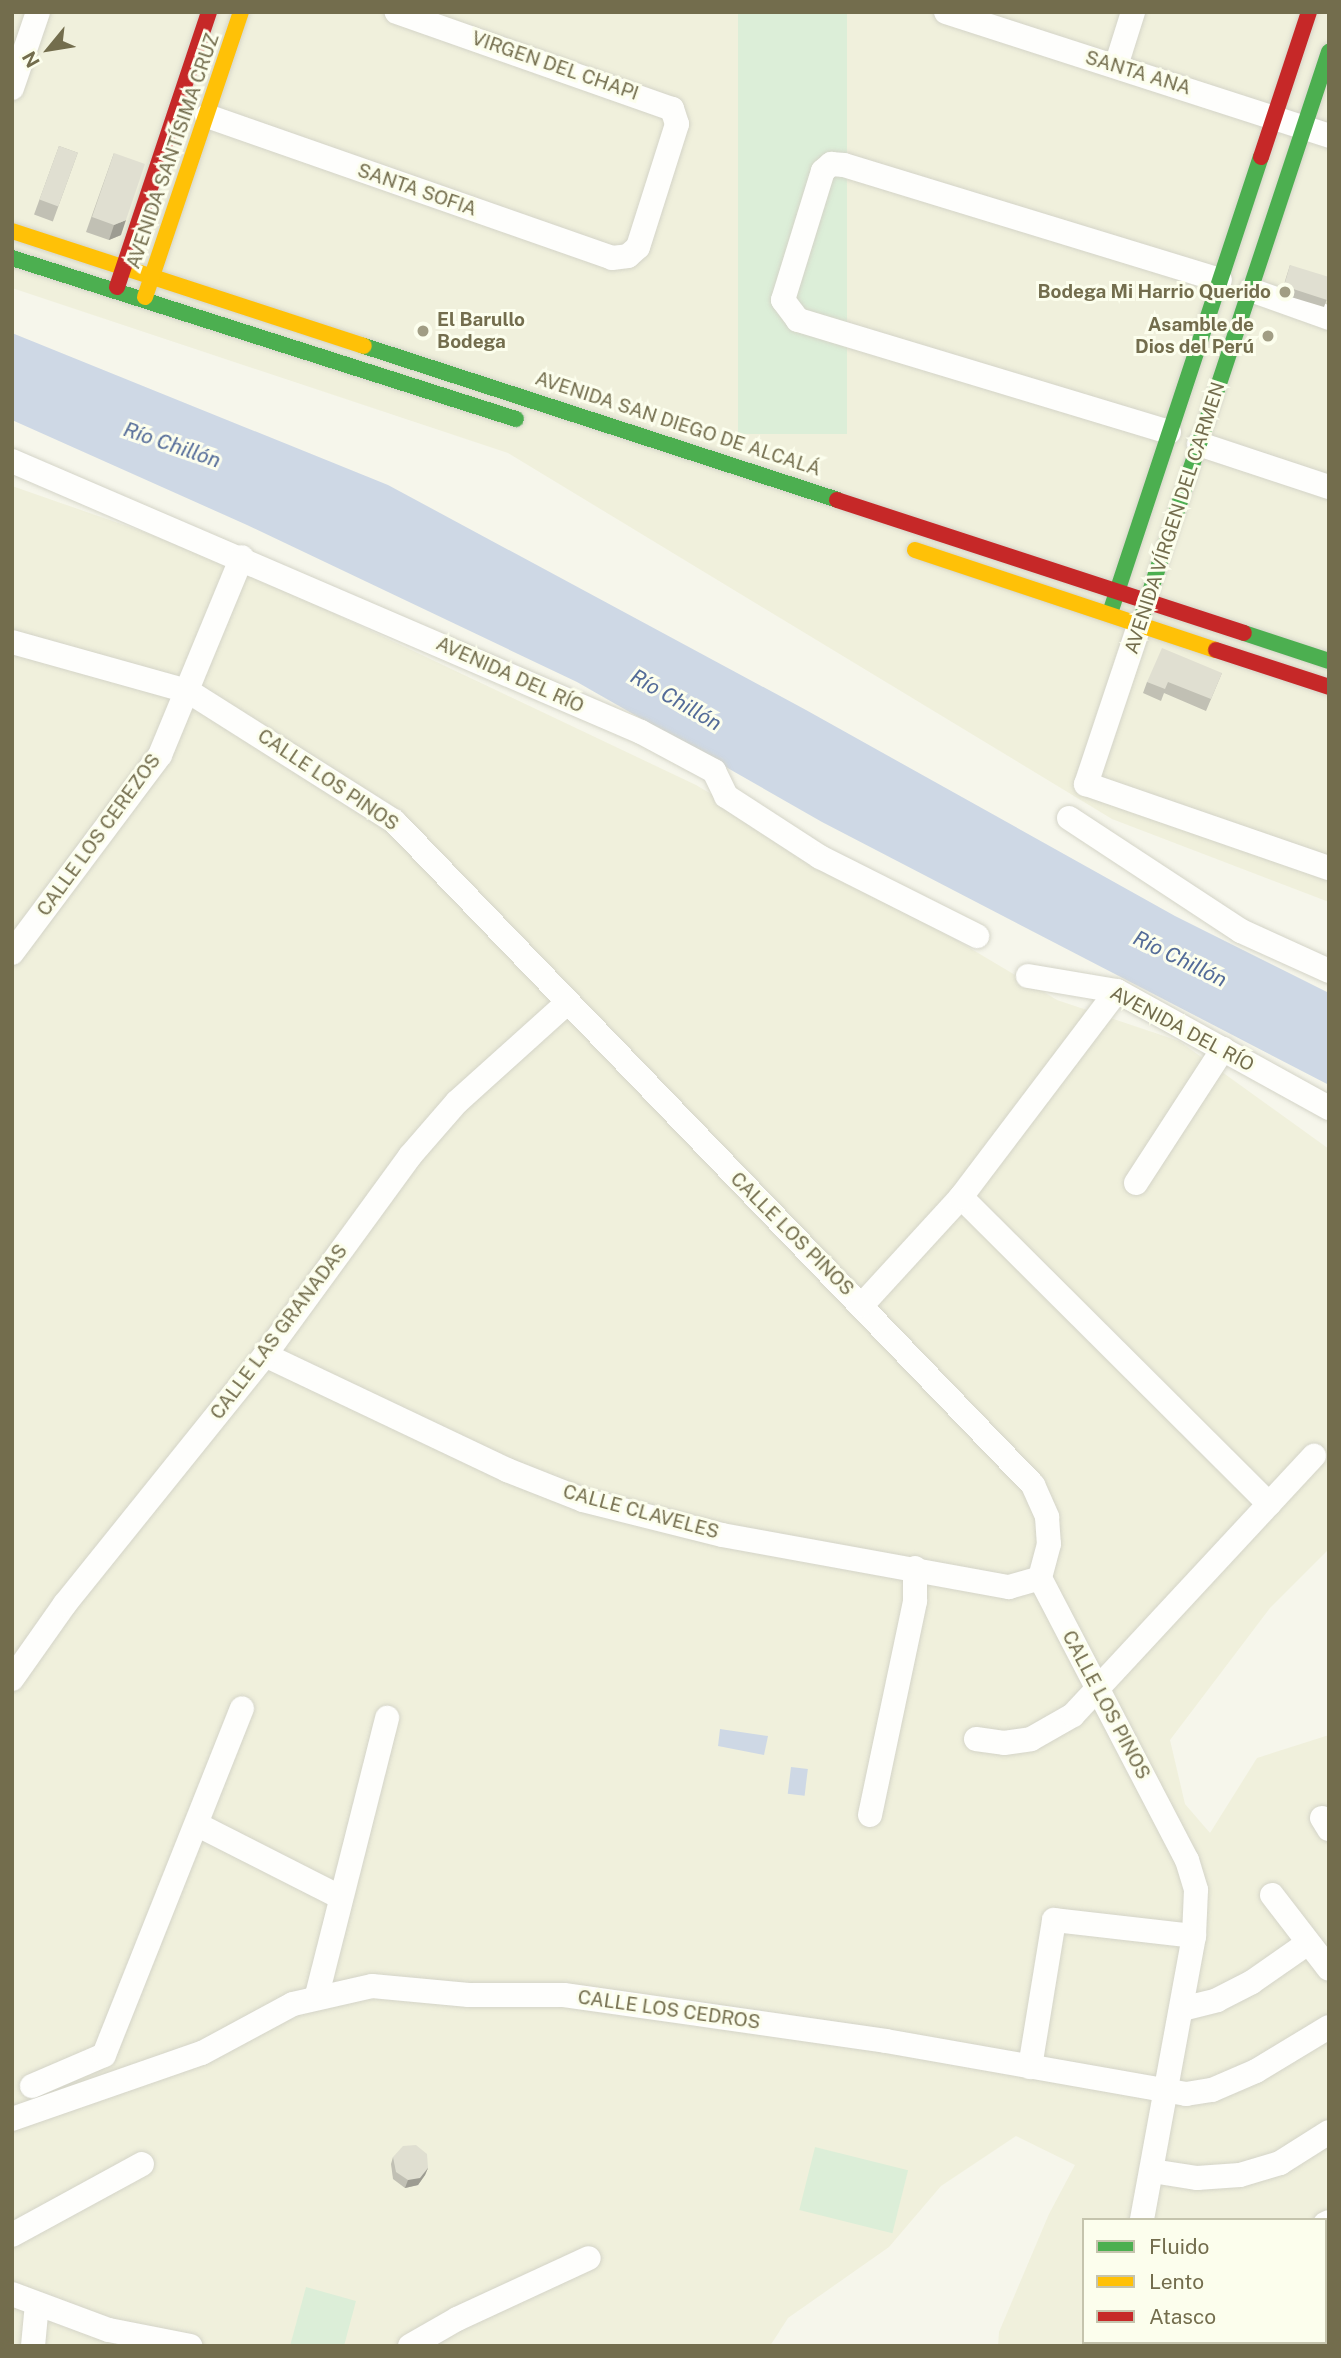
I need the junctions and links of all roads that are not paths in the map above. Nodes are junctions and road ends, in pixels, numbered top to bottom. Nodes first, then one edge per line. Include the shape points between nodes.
1 (38, 12) edge
2 (209, 12) edge
3 (242, 12) edge
4 (397, 12) edge
5 (1133, 12) edge
6 (1309, 12) edge
7 (956, 14) edge
8 (1329, 52) edge
9 (1116, 66) junction
10 (12, 88) edge
11 (207, 116) junction
12 (1275, 116) junction
13 (1305, 128) junction
14 (1329, 136) edge
15 (12, 231) edge
16 (628, 256) joint
17 (12, 258) edge
18 (125, 266) junction
19 (154, 276) junction
20 (1220, 281) junction
21 (1251, 290) junction
22 (115, 293) junction
23 (142, 303) junction
24 (1329, 318) edge
25 (537, 425) dead end
26 (1169, 432) junction
27 (648, 437) junction
28 (1199, 444) junction
29 (642, 459) dead end
30 (12, 461) edge
31 (1329, 487) edge
32 (965, 541) junction
33 (893, 543) dead end
34 (242, 557) junction
35 (958, 565) junction
36 (1116, 591) junction
37 (1147, 601) junction
38 (1110, 616) junction
39 (1139, 626) junction
40 (12, 642) edge
41 (1329, 662) edge
42 (1329, 687) edge
43 (188, 691) junction
44 (1069, 817) dead end
45 (1329, 868) edge
46 (978, 936) dead end
47 (12, 953) edge
48 (1329, 971) edge
49 (1028, 976) dead end
50 (1117, 991) junction
51 (566, 1004) junction
52 (1223, 1049) junction
53 (1329, 1108) edge
54 (1136, 1183) dead end
55 (961, 1197) junction
56 (862, 1305) junction
57 (265, 1355) junction
58 (1314, 1457) dead end
59 (1269, 1504) junction
60 (915, 1569) junction
61 (1041, 1578) junction
62 (12, 1679) edge
63 (1096, 1690) junction
64 (242, 1708) dead end
65 (387, 1718) dead end
66 (976, 1739) dead end
67 (870, 1815) dead end
68 (198, 1825) junction
69 (1272, 1895) dead end
70 (340, 1897) junction
71 (1194, 1936) junction
72 (1308, 1942) junction
73 (1329, 1969) edge
74 (317, 1995) junction
75 (1182, 2009) junction
76 (1329, 2026) edge
77 (1030, 2067) junction
78 (32, 2086) dead end
79 (1167, 2093) junction
80 (12, 2119) edge
81 (1329, 2132) edge
82 (142, 2164) dead end
83 (1152, 2171) junction
84 (1142, 2218) edge
85 (12, 2235) edge
86 (589, 2258) dead end
87 (12, 2294) edge
88 (37, 2304) junction
89 (33, 2346) edge
90 (190, 2346) edge
91 (410, 2346) edge

1 - 10 street
2 - 18 main road, AVENIDA SANTÍSIMA CRUZ
3 - 11 main road, AVENIDA SANTÍSIMA CRUZ
4 - 16 street, VIRGEN DEL CHAPI via 671,110 677,124 638,247
5 - 9 street
6 - 12 main road, AVENIDA VÍRGEN DEL CARMEN
7 - 9 street, SANTA ANA
8 - 13 main road, AVENIDA VÍRGEN DEL CARMEN
9 - 12 street, SANTA ANA
11 - 16 street, SANTA SOFIA via 611,258
11 - 19 main road, AVENIDA SANTÍSIMA CRUZ
12 - 13 street, SANTA ANA
12 - 20 main road, AVENIDA VÍRGEN DEL CARMEN
13 - 14 street, SANTA ANA
13 - 21 main road, AVENIDA VÍRGEN DEL CARMEN
15 - 18 main road, AVENIDA SAN DIEGO DE ALCALÁ
17 - 22 main road
18 - 19 main road, AVENIDA SAN DIEGO DE ALCALÁ
18 - 22 main road, AVENIDA SANTÍSIMA CRUZ
19 - 23 main road, AVENIDA SANTÍSIMA CRUZ
19 - 27 main road, AVENIDA SAN DIEGO DE ALCALÁ
20 - 26 main road, AVENIDA VÍRGEN DEL CARMEN
20 - 26 street via 844,165 831,163 823,171 783,300 798,320
21 - 24 street
21 - 28 main road, AVENIDA VÍRGEN DEL CARMEN
22 - 23 main road
23 - 25 main road
26 - 36 main road, AVENIDA VÍRGEN DEL CARMEN
27 - 29 main road
27 - 32 main road, AVENIDA SAN DIEGO DE ALCALÁ
28 - 31 street
28 - 37 main road, AVENIDA VÍRGEN DEL CARMEN
30 - 34 street, AVENIDA DEL RÍO
32 - 35 main road
32 - 36 main road, AVENIDA SAN DIEGO DE ALCALÁ
33 - 35 main road
34 - 43 street, CALLE LOS CEREZOS
34 - 46 street, AVENIDA DEL RÍO via 641,732 714,771 726,796 820,857
35 - 38 main road
36 - 37 main road, AVENIDA SAN DIEGO DE ALCALÁ
36 - 38 main road, AVENIDA VÍRGEN DEL CARMEN
37 - 39 main road, AVENIDA VÍRGEN DEL CARMEN
37 - 41 main road, AVENIDA SAN DIEGO DE ALCALÁ
38 - 39 main road
39 - 42 main road
39 - 45 street, AVENIDA VÍRGEN DEL CARMEN via 1086,784
40 - 43 street, CALLE LOS PINOS
43 - 47 street, CALLE LOS CEREZOS via 160,755
43 - 51 street, CALLE LOS PINOS via 394,821
44 - 48 street via 1241,931
49 - 50 street, AVENIDA DEL RÍO
50 - 52 street, AVENIDA DEL RÍO
50 - 55 street
51 - 56 street, CALLE LOS PINOS
51 - 57 street, CALLE LAS GRANADAS via 457,1102 418,1147
52 - 53 street, AVENIDA DEL RÍO
52 - 54 street
55 - 56 street
55 - 59 street
56 - 61 street, CALLE LOS PINOS via 1033,1485 1047,1517 1049,1544
57 - 60 street, CALLE CLAVELES via 507,1470 583,1500 722,1535
57 - 62 street, CALLE LAS GRANADAS via 65,1604
58 - 59 street
59 - 63 street
60 - 61 street, CALLE CLAVELES via 1009,1587
60 - 67 street via 915,1601
61 - 63 street, CALLE LOS PINOS
63 - 66 street via 1073,1715 1046,1733 1018,1742
63 - 71 street, CALLE LOS PINOS via 1187,1860 1196,1891
64 - 68 street
65 - 70 street
68 - 70 street
68 - 78 street via 104,2055
69 - 72 street
70 - 74 street
71 - 75 street, CALLE LOS PINOS
71 - 77 street via 1054,1920
72 - 73 street
72 - 75 street via 1252,1982 1217,2000
74 - 77 street, CALLE LOS CEDROS via 372,1986 469,1996 564,1995 886,2040
74 - 80 street, CALLE LOS CEDROS via 202,2053
75 - 79 street, CALLE LOS PINOS
76 - 79 street, CALLE LOS CEDROS via 1256,2071 1212,2090
77 - 79 street, CALLE LOS CEDROS
79 - 83 street, CALLE LOS PINOS
81 - 83 street via 1280,2163 1240,2175 1197,2178
82 - 85 street
83 - 84 street, CALLE LOS PINOS
86 - 91 street
87 - 88 street
88 - 89 street
88 - 90 street via 110,2330

